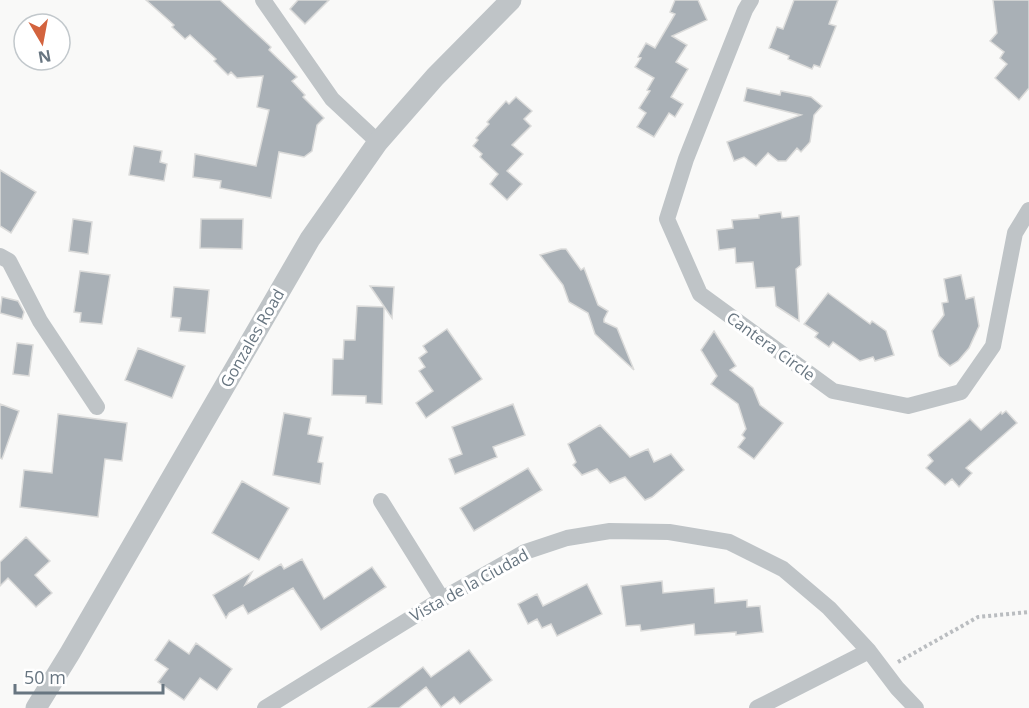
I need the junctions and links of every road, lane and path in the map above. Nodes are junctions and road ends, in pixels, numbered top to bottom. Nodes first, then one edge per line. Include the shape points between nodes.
1 (263, 0) edge
2 (511, 0) edge
3 (751, 0) edge
4 (378, 142) junction
5 (1029, 210) edge
6 (0, 256) edge
7 (97, 407) dead end
8 (381, 501) dead end
9 (441, 599) junction
10 (1029, 612) edge
11 (869, 651) junction
12 (884, 670) junction
13 (36, 708) edge
14 (265, 708) edge
15 (757, 708) edge
16 (916, 708) edge

1 - 4 street via 332,99
2 - 4 street, Gonzales Road
3 - 5 street, Cantera Circle via 686,159 667,219 700,294 832,390 908,406 961,392 993,346 1015,233
4 - 13 street, Gonzales Road via 310,239
6 - 7 street via 9,261 40,321
8 - 9 street
9 - 11 street, Vista de la Ciudad via 525,552 567,538 610,531 669,532 729,542 783,569 829,608
9 - 14 street, Vista de la Ciudad
10 - 12 path via 978,617
11 - 12 street, Vista de la Ciudad
11 - 15 street
12 - 16 street, Vista de la Ciudad

